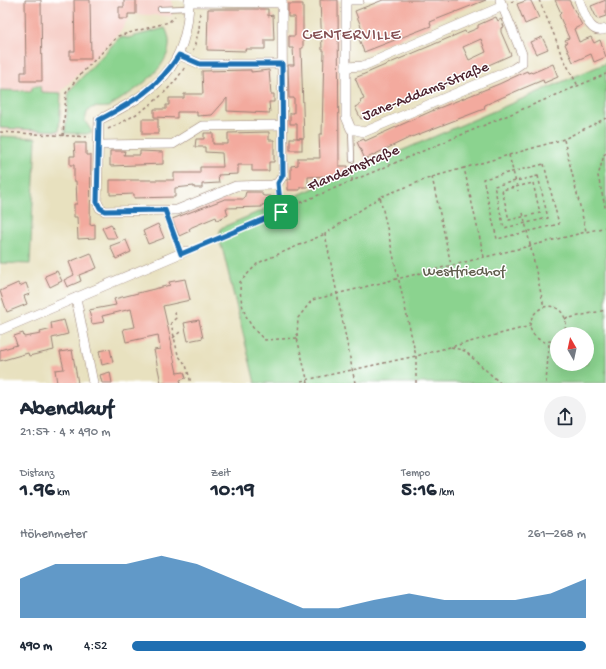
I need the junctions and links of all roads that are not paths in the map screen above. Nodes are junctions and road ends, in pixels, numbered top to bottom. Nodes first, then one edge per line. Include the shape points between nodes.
1 (346, 0) edge
2 (350, 0) edge
3 (359, 0) edge
4 (579, 0) edge
5 (282, 1) edge
6 (189, 3) edge
7 (501, 3) edge
8 (160, 9) dead end
9 (606, 29) edge
10 (179, 55) junction
11 (282, 64) junction
12 (346, 67) junction
13 (282, 124) junction
14 (351, 129) junction
15 (98, 146) junction
16 (352, 160) road end
17 (183, 253) road end
18 (76, 298) junction
19 (0, 330) edge
20 (94, 383) edge

1 - 12 street, Jane-Addams-Straße
2 - 3 street
4 - 9 street via 590,25 601,31
5 - 6 street
5 - 11 street
6 - 8 lane via 175,8
6 - 10 street via 187,31
7 - 12 street via 362,66
7 - 14 street, Jane-Addams-Straße via 522,54 522,62 513,69 364,132
10 - 11 street via 200,64
10 - 15 street via 156,84 131,103 99,120
11 - 13 street
12 - 14 street, Jane-Addams-Straße via 346,117
13 - 15 street via 202,126 174,144
13 - 15 street via 283,175 278,183 236,186 177,210 105,211 100,208 97,202
14 - 16 lane
17 - 18 street
18 - 19 street
18 - 20 street

